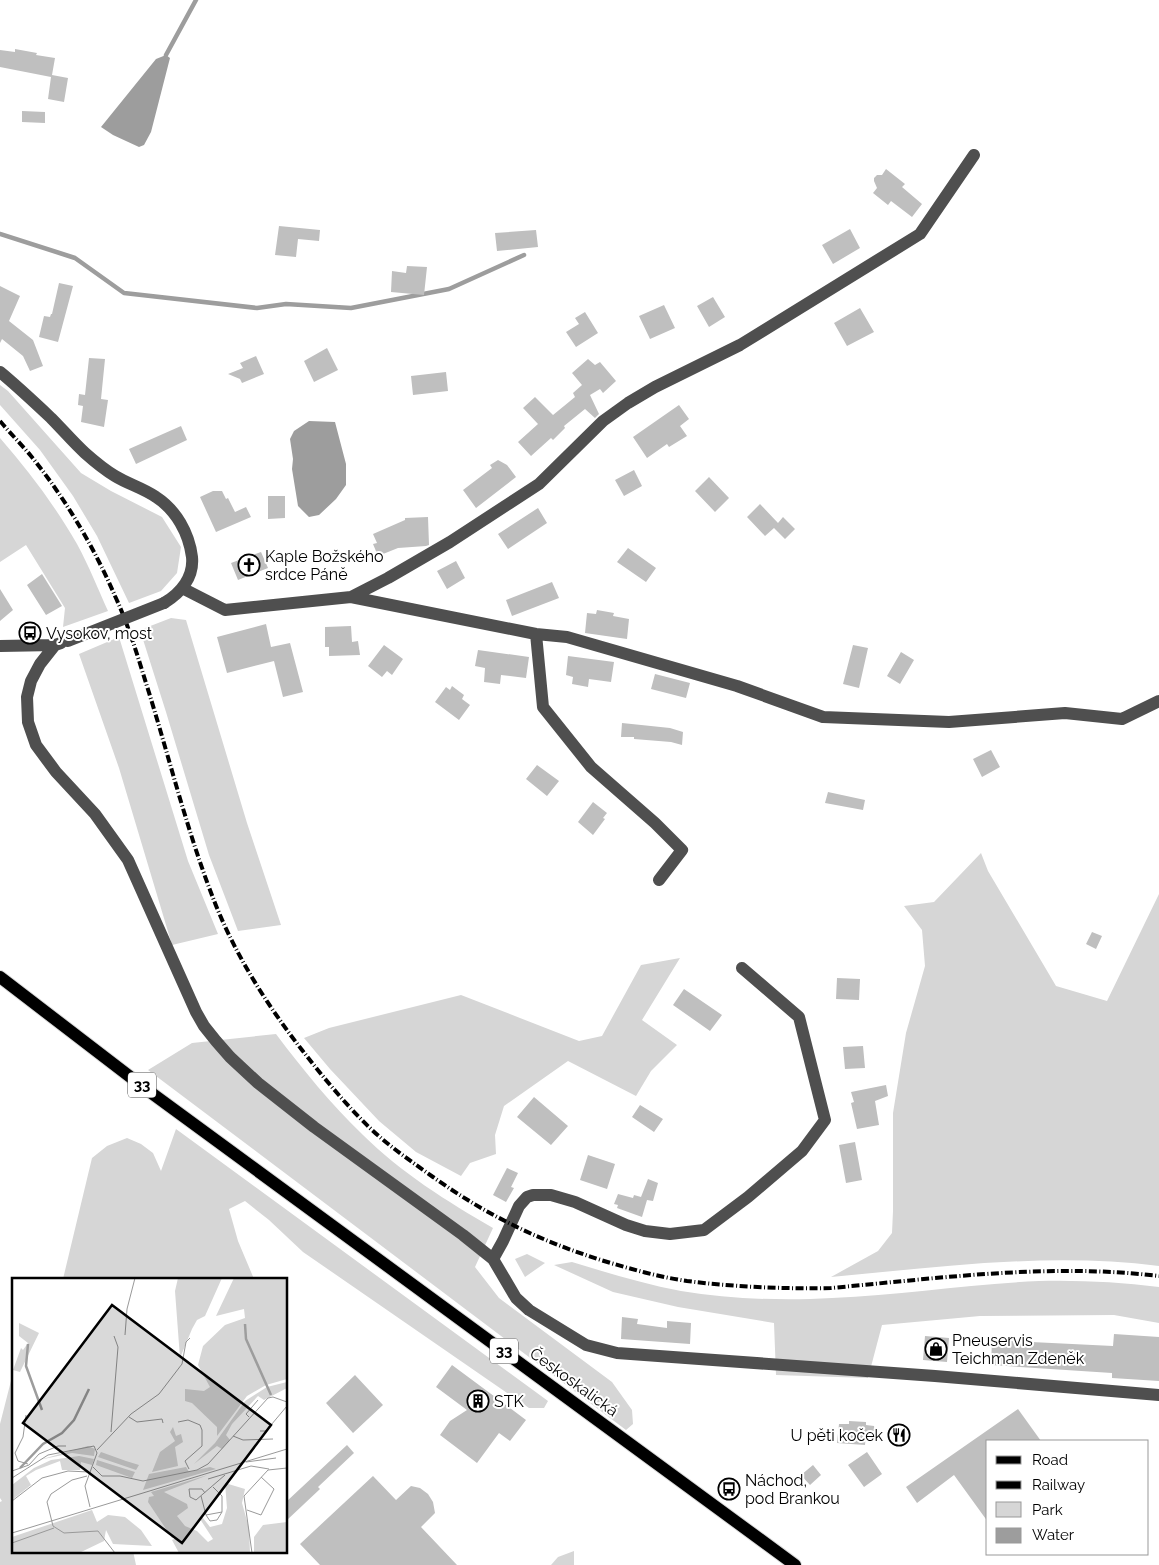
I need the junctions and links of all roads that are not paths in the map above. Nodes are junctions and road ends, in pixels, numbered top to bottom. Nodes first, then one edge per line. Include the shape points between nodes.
1 (974, 156) dead end
2 (0, 372) edge
3 (182, 588) junction
4 (351, 596) junction
5 (536, 634) junction
6 (55, 645) junction
7 (0, 646) edge
8 (1159, 701) edge
9 (660, 880) dead end
10 (742, 968) dead end
11 (0, 977) edge
12 (493, 1259) junction
13 (1159, 1395) edge
14 (795, 1565) edge

1 - 4 street via 920,234 740,345 628,404 603,421 539,484 450,542
2 - 3 street via 86,453 115,476 156,497 174,512 191,549 191,572
3 - 4 street via 225,610
3 - 6 street, bridge via 164,603
4 - 5 street
5 - 8 street via 567,637 718,680 823,717 949,722 1065,713 1122,719
5 - 9 street via 543,707 591,766 682,850
6 - 7 street
6 - 12 street via 40,664 27,697 28,722 36,745 95,814 128,860 204,1026 258,1083
10 - 12 street via 799,1017 825,1120 802,1151 704,1230 670,1234 645,1231 551,1195 526,1197 518,1206
11 - 14 main road, Českoskalická / 33
12 - 13 street via 516,1298 529,1310 586,1345 617,1353

